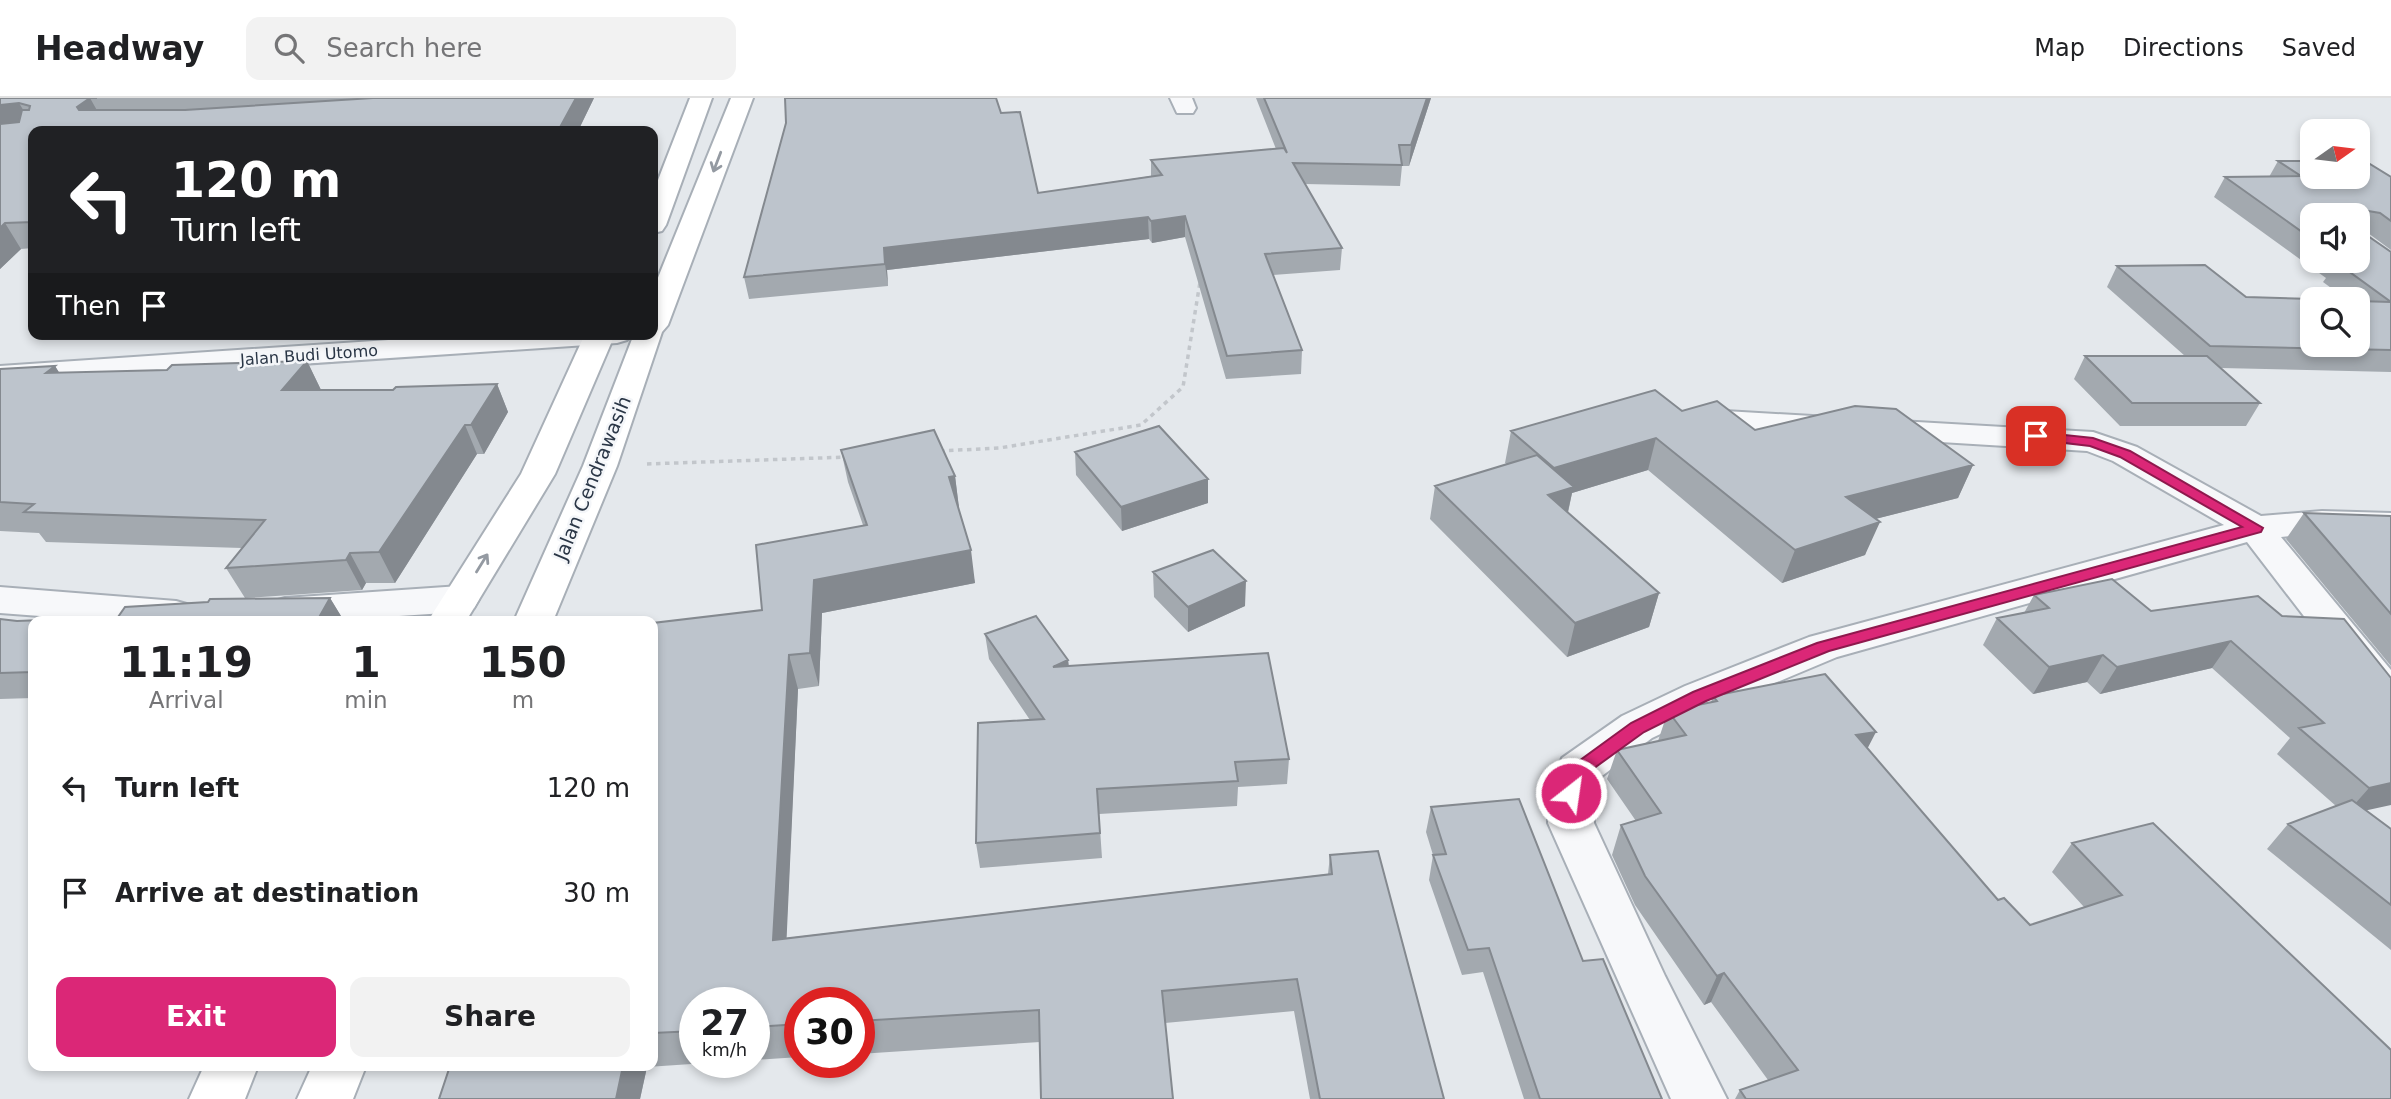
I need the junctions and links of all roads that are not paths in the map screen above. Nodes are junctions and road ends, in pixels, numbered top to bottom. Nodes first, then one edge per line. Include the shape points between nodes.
1 (701, 98) edge
2 (742, 98) edge
3 (658, 212) edge
4 (658, 312) edge
5 (529, 340) edge
6 (603, 340) edge
7 (647, 340) edge
8 (0, 375) edge
9 (1725, 421) edge
10 (2391, 524) edge
11 (2255, 528) junction
12 (0, 600) edge
13 (453, 610) edge
14 (215, 614) edge
15 (253, 614) edge
16 (535, 616) edge
17 (2391, 699) edge
18 (229, 1071) edge
19 (338, 1071) edge
20 (217, 1099) edge
21 (325, 1099) edge
22 (1699, 1099) edge

1 - 3 main road
2 -> 4 main road
5 - 8 street, Jalan Budi Utomo
13 -> 6 main road via 538,474
7 - 16 main road, Jalan Cendrawasih via 600,466
9 - 11 street via 2093,442 2125,454
10 - 11 street via 2322,522
11 - 17 street
11 - 22 street via 1823,647 1700,696 1637,727 1578,771 1571,793 1571,823
12 - 14 street via 129,612
13 - 15 street
18 - 20 main road
19 - 21 main road

